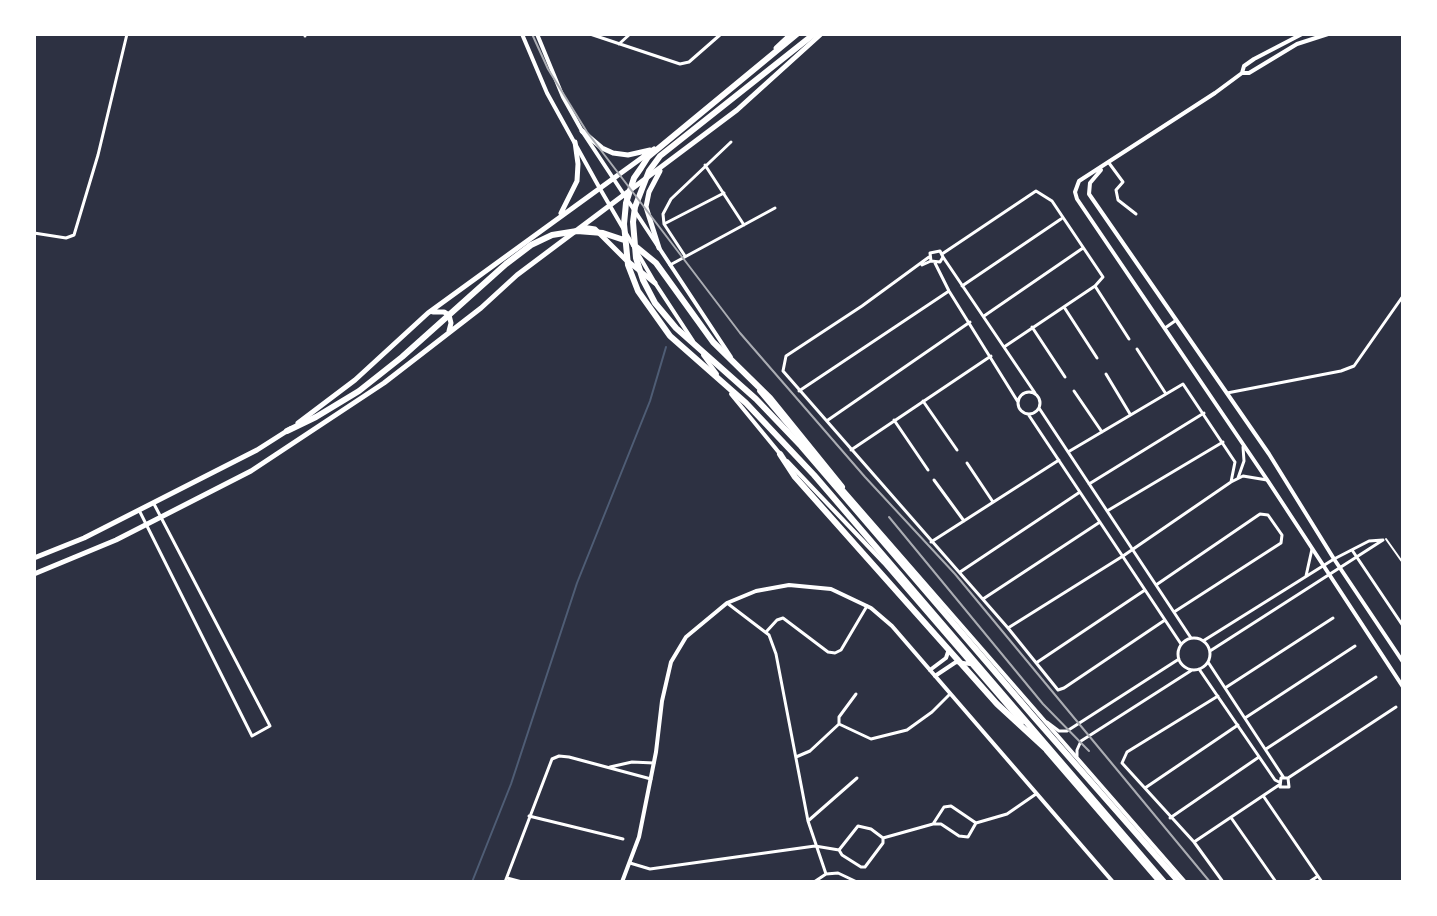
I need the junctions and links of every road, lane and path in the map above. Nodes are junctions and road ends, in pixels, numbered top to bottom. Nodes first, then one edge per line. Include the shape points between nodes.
1 (127, 34) edge
2 (522, 34) edge
3 (537, 34) edge
4 (590, 34) edge
5 (630, 34) edge
6 (721, 34) edge
7 (791, 34) edge
8 (797, 34) edge
9 (814, 34) edge
10 (821, 34) edge
11 (1302, 34) edge
12 (1328, 34) edge
13 (619, 44) junction
14 (1242, 73) junction
15 (582, 131) junction
16 (575, 142) junction
17 (731, 142) dead end
18 (653, 149) junction
19 (666, 164) junction
20 (1107, 164) junction
21 (705, 165) junction
22 (613, 177) junction
23 (599, 187) junction
24 (724, 193) junction
25 (625, 194) junction
26 (610, 205) junction
27 (775, 208) dead end
28 (1136, 214) dead end
29 (639, 216) junction
30 (558, 217) junction
31 (1061, 219) junction
32 (664, 224) junction
33 (744, 225) junction
34 (581, 227) junction
35 (623, 228) junction
36 (34, 233) edge
37 (659, 248) junction
38 (1083, 248) junction
39 (943, 253) junction
40 (685, 256) junction
41 (932, 260) junction
42 (670, 265) junction
43 (655, 283) junction
44 (962, 286) junction
45 (1095, 286) junction
46 (949, 291) junction
47 (1403, 296) edge
48 (1064, 307) junction
49 (428, 313) junction
50 (984, 316) junction
51 (1175, 321) junction
52 (970, 322) junction
53 (1032, 327) junction
54 (1165, 328) junction
55 (446, 336) junction
56 (1129, 339) dead end
57 (1004, 347) junction
58 (1137, 349) dead end
59 (991, 356) junction
60 (1097, 358) dead end
61 (1106, 374) dead end
62 (1065, 377) dead end
63 (799, 391) junction
64 (1074, 391) dead end
65 (1035, 393) junction
66 (1227, 393) junction
67 (1166, 394) junction
68 (923, 401) junction
69 (1018, 402) junction
70 (1039, 408) junction
71 (1204, 413) junction
72 (1028, 414) junction
73 (1130, 414) junction
74 (894, 420) junction
75 (827, 421) junction
76 (287, 431) junction
77 (1102, 432) junction
78 (1223, 442) junction
79 (1243, 444) junction
80 (851, 450) junction
81 (957, 450) dead end
82 (1068, 452) junction
83 (780, 454) junction
84 (1059, 460) junction
85 (967, 463) dead end
86 (928, 470) dead end
87 (1238, 478) junction
88 (934, 480) dead end
89 (1268, 481) junction
90 (1231, 482) junction
91 (1089, 484) junction
92 (1080, 492) junction
93 (993, 502) junction
94 (153, 503) junction
95 (139, 510) junction
96 (1107, 511) junction
97 (862, 516) junction
98 (161, 517) junction
99 (964, 521) junction
100 (1100, 522) junction
101 (146, 524) junction
102 (1384, 539) junction
103 (931, 542) junction
104 (1312, 549) junction
105 (1133, 550) junction
106 (1352, 550) junction
107 (1123, 556) junction
108 (1355, 557) junction
109 (34, 558) edge
110 (1334, 559) junction
111 (1403, 563) edge
112 (1323, 567) junction
113 (1339, 567) junction
114 (958, 573) junction
115 (1329, 573) junction
116 (34, 574) edge
117 (1321, 578) junction
118 (1304, 579) junction
119 (1334, 581) junction
120 (1156, 585) junction
121 (1145, 590) junction
122 (983, 599) junction
123 (727, 603) junction
124 (867, 606) junction
125 (1174, 612) junction
126 (1333, 618) dead end
127 (1165, 620) junction
128 (1403, 626) edge
129 (1008, 628) junction
130 (766, 632) junction
131 (946, 636) junction
132 (1191, 638) junction
133 (1203, 641) junction
134 (1181, 644) junction
135 (1355, 646) dead end
136 (1210, 651) junction
137 (1179, 659) junction
138 (1208, 662) junction
139 (1403, 662) edge
140 (1036, 663) junction
141 (972, 665) junction
142 (1199, 669) junction
143 (930, 670) junction
144 (1192, 670) junction
145 (935, 676) junction
146 (1376, 677) dead end
147 (1403, 687) edge
148 (1225, 688) junction
149 (856, 694) dead end
150 (951, 694) junction
151 (1218, 696) junction
152 (1396, 707) dead end
153 (1039, 716) junction
154 (1245, 718) junction
155 (839, 724) junction
156 (1238, 725) junction
157 (1266, 749) junction
158 (796, 757) junction
159 (1259, 757) junction
160 (1059, 760) junction
161 (1079, 761) junction
162 (654, 763) junction
163 (607, 768) junction
164 (857, 778) dead end
165 (1288, 778) junction
166 (651, 779) junction
167 (1279, 785) junction
168 (1144, 789) junction
169 (1036, 794) junction
170 (1264, 797) junction
171 (529, 816) junction
172 (1170, 818) junction
173 (1232, 818) junction
174 (808, 821) junction
175 (976, 823) junction
176 (933, 824) junction
177 (883, 838) junction
178 (623, 839) dead end
179 (1194, 842) junction
180 (815, 846) junction
181 (839, 850) junction
182 (630, 863) junction
183 (826, 874) junction
184 (1318, 876) junction
185 (505, 880) edge
186 (522, 882) edge
187 (622, 882) edge
188 (814, 882) edge
189 (857, 882) edge
190 (1113, 882) edge
191 (1162, 882) edge
192 (1182, 882) edge
193 (1223, 882) edge
194 (1276, 882) edge
195 (1309, 882) edge
196 (1322, 882) edge

1 - 36 street via 74,235
2 - 16 street
3 - 15 street
4 - 13 street
5 - 13 street
6 - 13 street via 685,64
7 - 18 main road
8 - 160 highway via 648,157 626,203 628,265 638,291 670,336 777,435
9 - 97 highway via 660,156 641,188 633,237 643,280 655,303 756,399
10 - 19 main road via 737,110
11 - 14 street via 1262,54
12 - 14 street
14 - 20 street
15 - 18 main road via 613,153
15 - 22 street
16 - 23 street
16 - 30 main road via 577,181
17 - 21 street
18 - 22 main road
19 - 25 main road
19 - 37 main road via 654,180 646,207
20 - 28 street via 1123,182 1116,190 1118,200
20 - 51 street via 1090,183 1089,194
20 - 54 street via 1075,185 1077,199
21 - 24 street
21 - 32 street via 671,199
22 - 23 main road
22 - 25 street
23 - 26 street
23 - 30 main road
24 - 32 street
24 - 33 street
25 - 26 main road
25 - 29 street
26 - 34 main road
26 - 35 street
27 - 33 street
29 - 35 street via 627,214
29 - 37 street
30 - 49 main road
31 - 38 street
31 - 39 street via 1052,201 1036,191
31 - 44 street
32 - 40 street
33 - 40 street
34 - 43 main road via 595,229
34 - 55 main road
35 - 43 street
37 - 42 street
38 - 45 street via 1103,277
38 - 50 street
39 - 41 street
39 - 41 street via 933,250
39 - 44 street
40 - 42 street
41 - 46 street
41 - 63 street via 786,356 783,371
42 - 153 street via 753,384
43 - 83 street
44 - 50 street
45 - 48 street
45 - 56 street
46 - 52 street
46 - 63 street
47 - 66 street via 1354,366
48 - 53 street
48 - 60 street
49 - 55 main road via 449,315
49 - 76 main road via 355,380
50 - 57 street
51 - 54 street
51 - 66 street
52 - 59 street
52 - 75 street
53 - 57 street
53 - 62 street
54 - 79 street
55 - 98 main road via 251,471
57 - 65 street
58 - 67 street
59 - 68 street
59 - 69 street
61 - 73 street
63 - 75 street
64 - 77 street
65 - 69 street via 1024,393
65 - 70 street
66 - 110 street
67 - 71 street via 1183,384
67 - 73 street
68 - 74 street
68 - 81 street
69 - 72 street
70 - 72 street
70 - 82 street
71 - 78 street
71 - 91 street
72 - 84 street
73 - 77 street
74 - 80 street
74 - 86 street
75 - 80 street
76 - 94 main road
76 - 97 highway via 359,391 531,245 552,235 603,233 627,241 656,263 713,342 783,413
77 - 82 street
78 - 90 street via 1235,462
78 - 96 street
79 - 87 street
79 - 89 street
80 - 103 street
82 - 91 street
83 - 131 street
83 - 160 highway via 997,704
84 - 92 street
84 - 93 street
85 - 93 street
87 - 89 street
87 - 90 street
88 - 99 street
89 - 104 street
90 - 105 street
91 - 96 street
92 - 100 street
92 - 114 street
93 - 99 street
94 - 95 main road
94 - 98 street
95 - 101 street
95 - 109 main road
96 - 105 street
97 - 192 highway
98 - 101 main road
98 - 101 street via 270,726 252,736
99 - 103 street
100 - 107 street
100 - 122 street
101 - 116 main road
102 - 106 street
102 - 108 street
102 - 111 lane
103 - 114 street
104 - 112 street
104 - 118 street
105 - 107 street
105 - 120 street
106 - 108 street
106 - 110 street
107 - 121 street
107 - 129 street
108 - 113 street
108 - 128 street
110 - 112 street
110 - 113 street
112 - 115 street
112 - 118 street
113 - 115 street
113 - 139 street
114 - 122 street
115 - 117 street
115 - 119 street
117 - 119 street
117 - 136 street
118 - 133 street
119 - 147 street
120 - 125 street
120 - 125 street via 1264,512 1283,539
121 - 127 street
121 - 140 street
122 - 129 street
123 - 124 street via 789,585 831,589
123 - 130 street
123 - 162 street via 686,637 671,662
124 - 130 street via 835,653 783,618
124 - 143 street
125 - 132 street
126 - 148 street
127 - 134 street
127 - 140 street via 1064,688 1058,690
129 - 140 street
130 - 158 street via 776,654
131 - 141 street
131 - 143 street via 947,654
132 - 133 street
132 - 134 street
133 - 136 street
134 - 137 street
135 - 154 street
136 - 138 street
137 - 144 street
137 - 153 street via 1067,731
138 - 142 street
138 - 148 street
141 - 145 street via 956,662
141 - 191 street
142 - 144 street
142 - 151 street
143 - 145 street
144 - 161 street via 1081,741
145 - 150 street
146 - 157 street
148 - 154 street
149 - 155 street
150 - 155 street via 907,730 885,736 871,739
150 - 169 street
151 - 156 street
151 - 168 street via 1123,756 1122,763
152 - 165 street
153 - 161 street
154 - 157 street
155 - 158 street
156 - 159 street
156 - 168 street
157 - 165 street
158 - 174 street
159 - 167 street
159 - 172 street
160 - 191 highway
161 - 192 street
162 - 163 street
162 - 166 street
163 - 166 street
163 - 171 street via 569,757 552,759
164 - 174 street
165 - 167 street
165 - 167 street via 1287,788
166 - 182 street
167 - 170 street
168 - 172 street
169 - 175 street via 1007,814
169 - 190 street
170 - 173 street
170 - 184 street
171 - 178 street
171 - 185 street
172 - 179 street
173 - 179 street
173 - 194 street
174 - 180 street
175 - 176 street via 968,837
175 - 176 street via 951,806 944,807
176 - 177 street
177 - 181 street via 858,826
177 - 181 street via 865,867
179 - 193 street
180 - 181 street
180 - 182 street via 650,869
180 - 183 street
182 - 187 street
183 - 188 street
183 - 189 street
184 - 195 street
184 - 196 street
185 - 186 street

